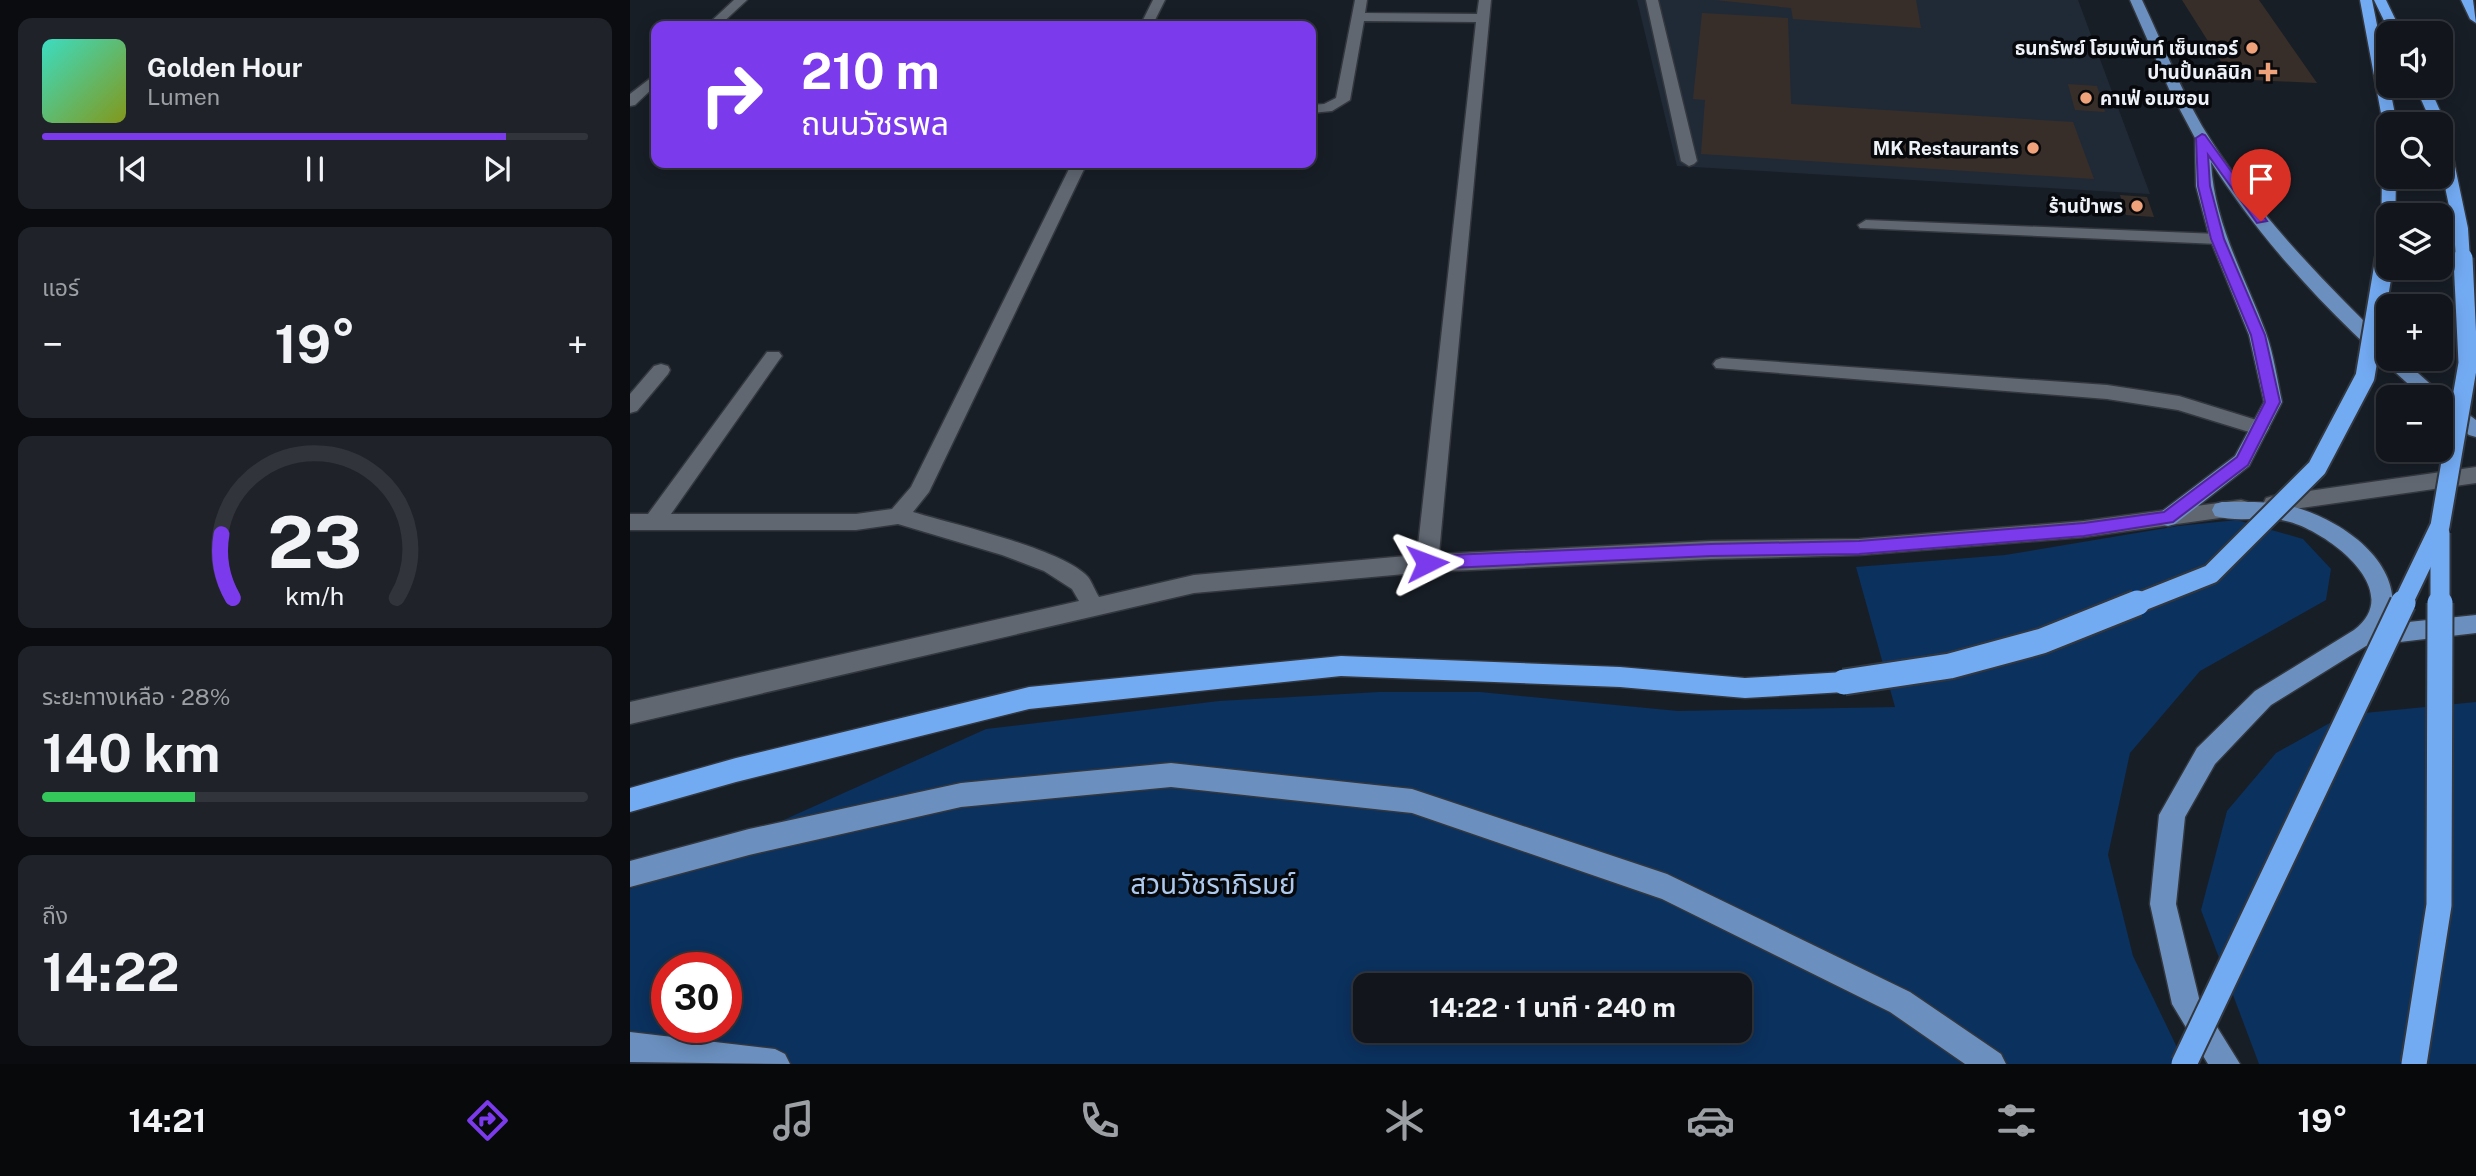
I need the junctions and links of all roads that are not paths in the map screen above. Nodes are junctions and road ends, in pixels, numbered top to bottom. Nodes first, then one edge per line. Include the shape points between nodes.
1 (741, 0) edge
2 (1159, 0) edge
3 (1361, 0) edge
4 (1652, 0) edge
5 (2136, 0) edge
6 (2366, 0) edge
7 (2379, 0) edge
8 (2467, 0) edge
9 (1484, 9) edge
10 (1357, 17) junction
11 (2476, 19) edge
12 (718, 21) edge
13 (1148, 21) edge
14 (2390, 21) edge
15 (651, 83) edge
16 (630, 102) edge
17 (1316, 109) edge
18 (2390, 112) edge
19 (2202, 138) junction
20 (1689, 161) dead end
21 (1077, 168) edge
22 (2389, 189) edge
23 (2453, 189) edge
24 (1866, 225) dead end
25 (2218, 239) junction
26 (2376, 344) edge
27 (773, 356) dead end
28 (1723, 364) dead end
29 (661, 370) dead end
30 (2405, 371) edge
31 (2421, 385) edge
32 (630, 406) edge
33 (2453, 412) edge
34 (2259, 428) junction
35 (2476, 430) edge
36 (2476, 475) edge
37 (2222, 510) junction
38 (898, 516) junction
39 (2168, 518) junction
40 (630, 522) edge
41 (654, 522) junction
42 (2440, 526) junction
43 (1427, 563) junction
44 (1093, 607) junction
45 (2476, 624) edge
46 (2362, 637) junction
47 (630, 713) edge
48 (630, 800) edge
49 (630, 874) edge
50 (630, 1047) edge
51 (775, 1064) edge
52 (1991, 1064) edge
53 (2184, 1064) edge
54 (2225, 1064) edge
55 (2414, 1064) edge

1 - 12 street
2 - 13 street
3 - 10 street
4 - 20 street
5 - 19 main road
6 - 18 highway
7 - 14 highway
8 - 11 highway
9 - 10 street
9 - 43 street
10 - 17 street via 1343,100
15 - 16 street
19 - 25 main road via 2204,186
19 - 26 main road via 2247,204 2303,271
21 - 38 street via 919,492
22 - 48 highway, bridge via 2388,239 2365,377 2317,468 2211,573 2042,641 1950,666 1844,682 1745,688 1620,677 1341,666 1030,698
23 - 42 highway, bridge via 2461,229 2468,363
24 - 25 street
25 - 34 main road via 2258,335 2273,402
27 - 41 street
28 - 34 street via 2106,391 2179,403
29 - 32 street
30 - 31 main road
33 - 35 main road
34 - 39 main road via 2242,461
36 - 37 street
37 - 39 street
37 - 46 main road via 2272,509 2299,516 2350,545 2375,575 2383,606 2377,624
38 - 41 street via 856,522
38 - 44 street via 1052,565 1080,583
39 - 43 street via 1859,547
40 - 41 street
42 - 53 highway, bridge
42 - 55 highway, bridge via 2439,905
43 - 44 street via 1194,584
44 - 47 street
45 - 46 main road
46 - 54 main road via 2263,698 2206,756 2172,815 2163,904 2186,1004
49 - 52 main road via 961,795 1171,775 1412,801 1667,887 1900,1002
50 - 51 main road

